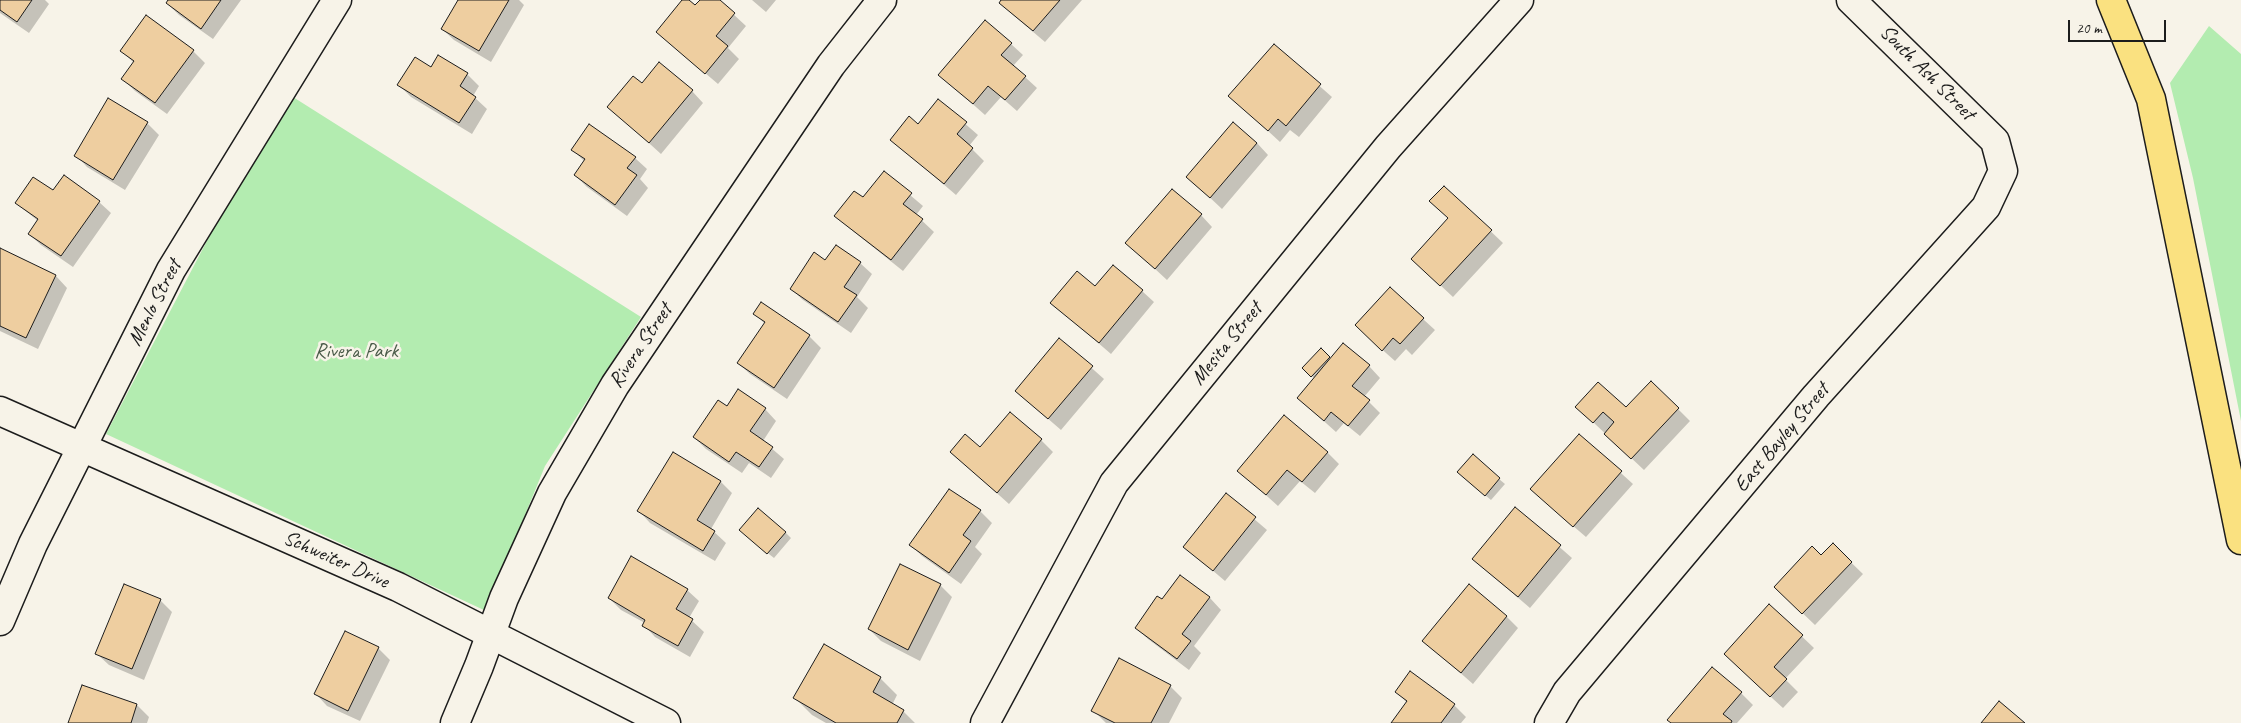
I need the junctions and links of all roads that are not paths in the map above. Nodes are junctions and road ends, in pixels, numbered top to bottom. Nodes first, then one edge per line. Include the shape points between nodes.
1 (337, 0) edge
2 (882, 0) edge
3 (1519, 0) edge
4 (1852, 0) edge
5 (2110, 0) edge
6 (1998, 150) joint
7 (0, 411) edge
8 (83, 447) junction
9 (2241, 540) edge
10 (0, 621) edge
11 (491, 633) junction
12 (455, 723) edge
13 (666, 723) edge
14 (985, 723) edge
15 (1549, 723) edge

1 - 8 street, Menlo Street via 171,270
2 - 11 street, Rivera Street via 831,65 615,385 552,493
3 - 14 street, Mesita Street via 1388,147 1114,483
4 - 6 street, South Ash Street via 1995,141
5 - 9 highway via 2151,99
6 - 15 street, East Bayley Street via 2003,171 1986,207 1816,396 1567,692
7 - 8 street, Schweiter Drive
8 - 10 street, Menlo Street via 33,544
8 - 11 street, Schweiter Drive via 398,587
11 - 12 street, Rivera Street
11 - 13 street, Schweiter Drive

